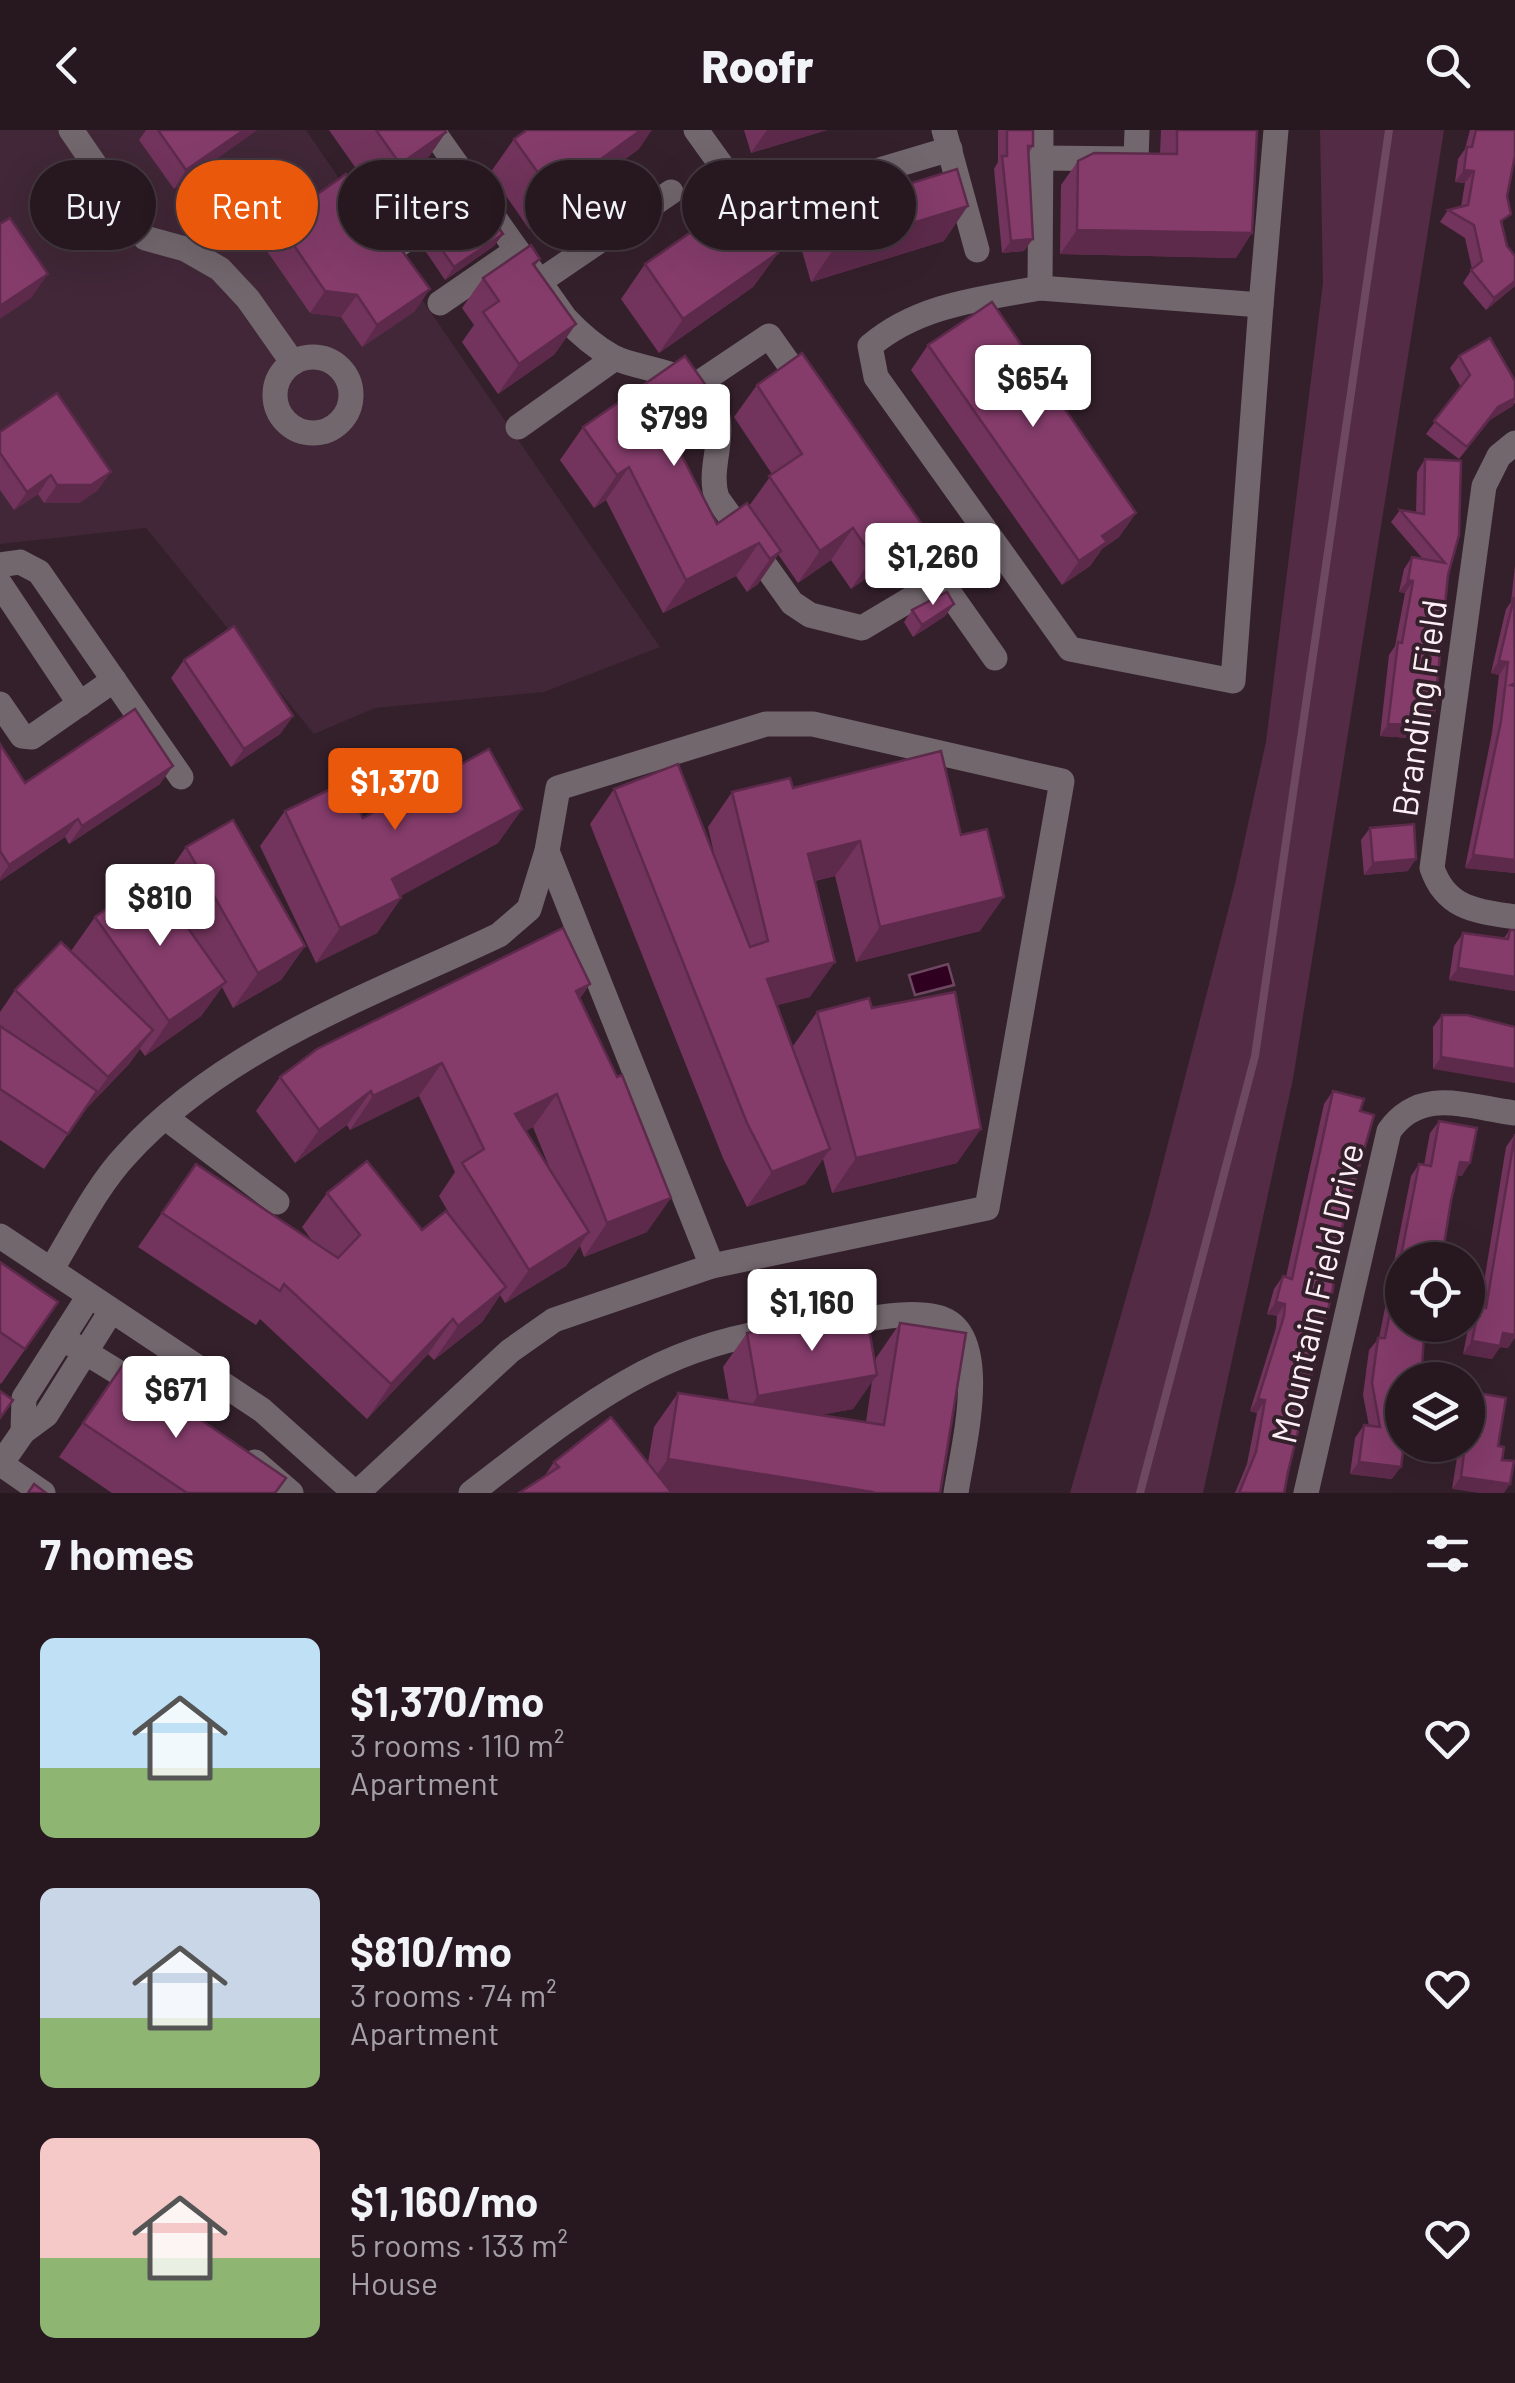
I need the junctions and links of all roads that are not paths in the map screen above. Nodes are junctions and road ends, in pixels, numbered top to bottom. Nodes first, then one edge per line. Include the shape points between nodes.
1 (71, 130) edge
2 (696, 130) edge
3 (1041, 130) edge
4 (1137, 130) edge
5 (1276, 130) edge
6 (446, 135) edge
7 (947, 140) edge
8 (1041, 158) junction
9 (459, 160) edge
10 (671, 192) dead end
11 (505, 233) edge
12 (517, 250) junction
13 (977, 250) dead end
14 (539, 282) junction
15 (1040, 288) junction
16 (440, 303) dead end
17 (1261, 306) junction
18 (615, 358) junction
19 (292, 363) dead end
20 (696, 385) junction
21 (826, 418) edge
22 (518, 427) dead end
23 (1507, 450) edge
24 (872, 483) edge
25 (0, 565) edge
26 (941, 581) junction
27 (0, 584) edge
28 (995, 658) dead end
29 (114, 680) junction
30 (0, 704) edge
31 (80, 704) junction
32 (181, 777) dead end
33 (547, 851) junction
34 (1515, 917) edge
35 (1515, 1113) edge
36 (166, 1118) junction
37 (277, 1202) dead end
38 (0, 1236) edge
39 (712, 1266) junction
40 (51, 1270) junction
41 (89, 1296) junction
42 (111, 1311) junction
43 (62, 1338) junction
44 (86, 1352) junction
45 (170, 1404) edge
46 (0, 1417) edge
47 (23, 1432) junction
48 (234, 1447) edge
49 (0, 1464) edge
50 (43, 1493) edge
51 (291, 1493) edge
52 (356, 1493) edge
53 (471, 1493) edge
54 (956, 1493) edge
55 (1306, 1493) edge

1 - 19 street via 145,238 220,268
2 - 7 street via 752,208
3 - 8 street
4 - 8 street via 1136,160
5 - 17 street
6 - 9 street
7 - 13 street
8 - 15 street
10 - 14 street
11 - 12 street
12 - 14 street
12 - 16 street
14 - 18 street via 583,337
15 - 17 street
15 - 17 street via 957,302 895,325 870,346 876,378 1070,649 1232,682
18 - 20 street
18 - 22 street
20 - 21 street via 769,336
20 - 26 street via 714,403 719,424 711,480 717,498 792,603 862,628
23 - 34 street, Branding Field via 1484,486 1432,868 1450,900
24 - 26 street
25 - 29 street via 20,562 40,572
26 - 28 street
27 - 31 street
29 - 31 street
29 - 32 street
30 - 31 street via 22,736 32,737
33 - 36 street via 529,909 499,935 275,1041
33 - 39 street
33 - 39 street via 558,788 766,724 814,724 1062,780 987,1208
35 - 55 street, Mountain Field Drive via 1425,1102 1402,1113 1389,1131
36 - 37 street
36 - 40 street via 124,1156
38 - 40 street
39 - 52 street via 554,1320 510,1351
40 - 41 street
41 - 42 street
41 - 43 street
42 - 44 street
42 - 52 street via 262,1410
43 - 44 street
43 - 47 street via 24,1398
44 - 45 street
44 - 47 street via 46,1415
46 - 47 street
47 - 49 street
48 - 51 street
49 - 50 street
53 - 54 street via 617,1386 699,1346 934,1316 955,1324 968,1347 972,1378

